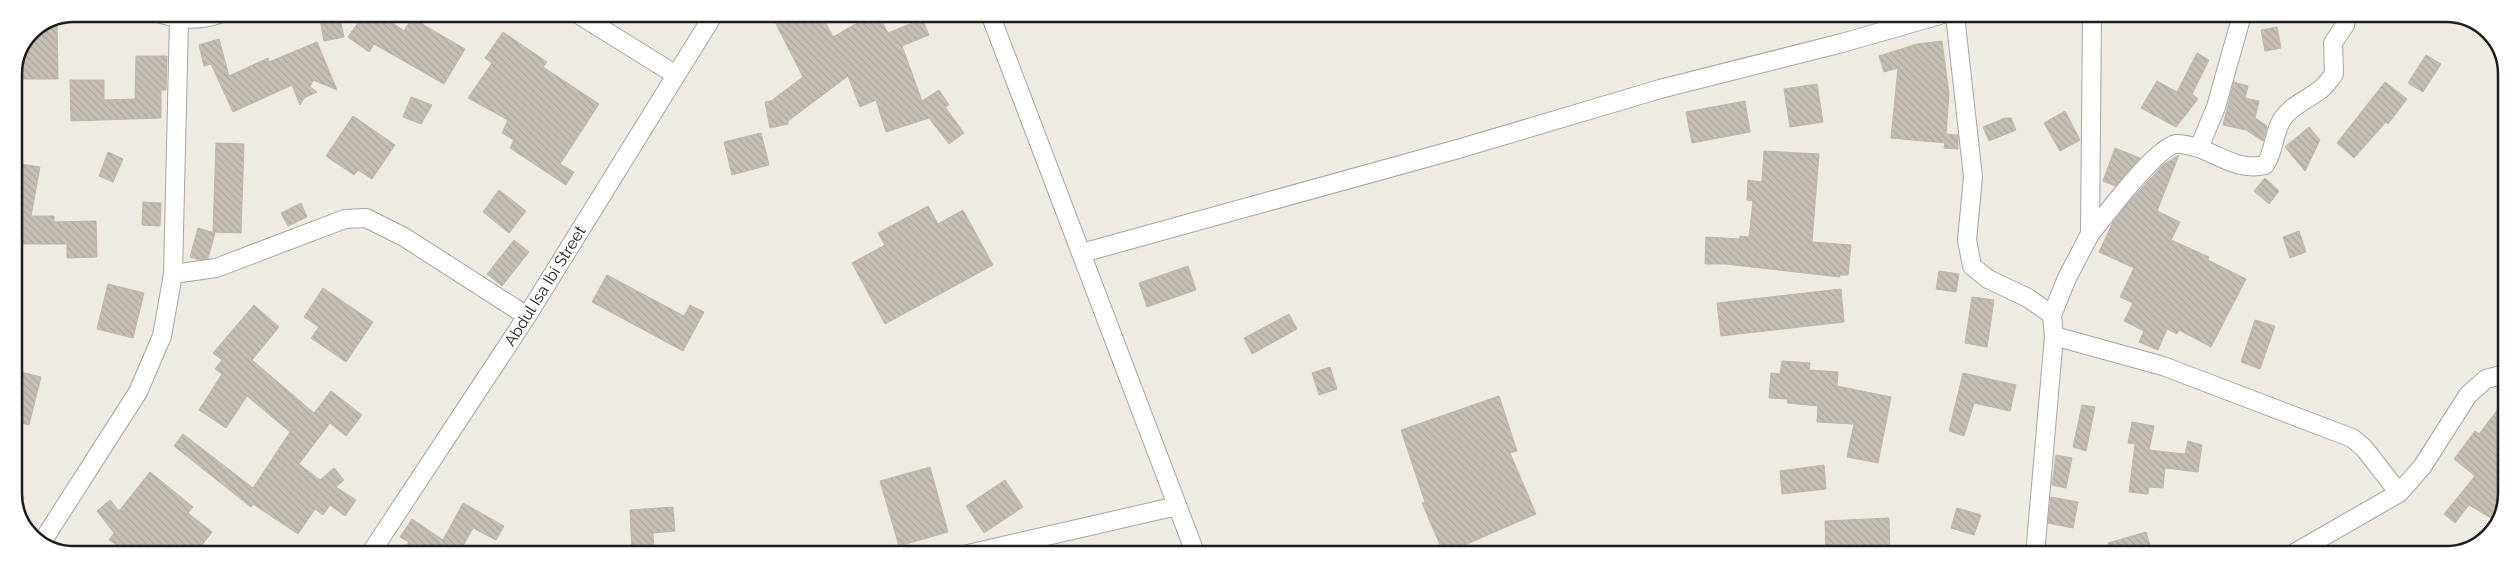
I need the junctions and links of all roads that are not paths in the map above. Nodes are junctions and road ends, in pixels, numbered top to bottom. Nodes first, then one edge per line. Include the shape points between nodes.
1 (179, 22) edge
2 (591, 22) edge
3 (709, 22) edge
4 (993, 22) edge
5 (1916, 22) edge
6 (1956, 22) edge
7 (2092, 22) edge
8 (2240, 22) edge
9 (2346, 22) edge
10 (676, 75) junction
11 (2199, 148) junction
12 (2090, 234) junction
13 (1082, 253) junction
14 (173, 274) junction
15 (2052, 315) junction
16 (527, 316) junction
17 (2054, 336) junction
18 (2498, 376) edge
19 (2399, 493) junction
20 (1177, 506) junction
21 (45, 537) edge
22 (375, 546) edge
23 (1003, 546) edge
24 (1193, 546) edge
25 (2036, 546) edge
26 (2308, 546) edge

1 - 14 street
2 - 10 street
3 - 10 street, Abdul Isa Ibi Street
4 - 13 street
5 - 13 street via 1660,89 1458,149
6 - 15 street via 1973,177 1967,240 1972,266
7 - 12 street
8 - 11 street via 2216,107
9 - 11 street via 2333,43 2334,74 2323,88 2283,118 2272,155 2265,165 2252,169
10 - 16 street, Abdul Isa Ibi Street
11 - 12 street via 2176,144 2161,152
12 - 15 street via 2066,278
13 - 20 street
14 - 16 street via 216,268 345,219 366,218 404,237
14 - 21 street via 162,336 138,392
15 - 17 street
16 - 22 street, Abdul Isa Ibi Street
17 - 19 street via 2163,366 2352,438
17 - 25 street
18 - 19 street via 2486,380 2468,395 2422,467
19 - 26 street
20 - 23 street
20 - 24 street

